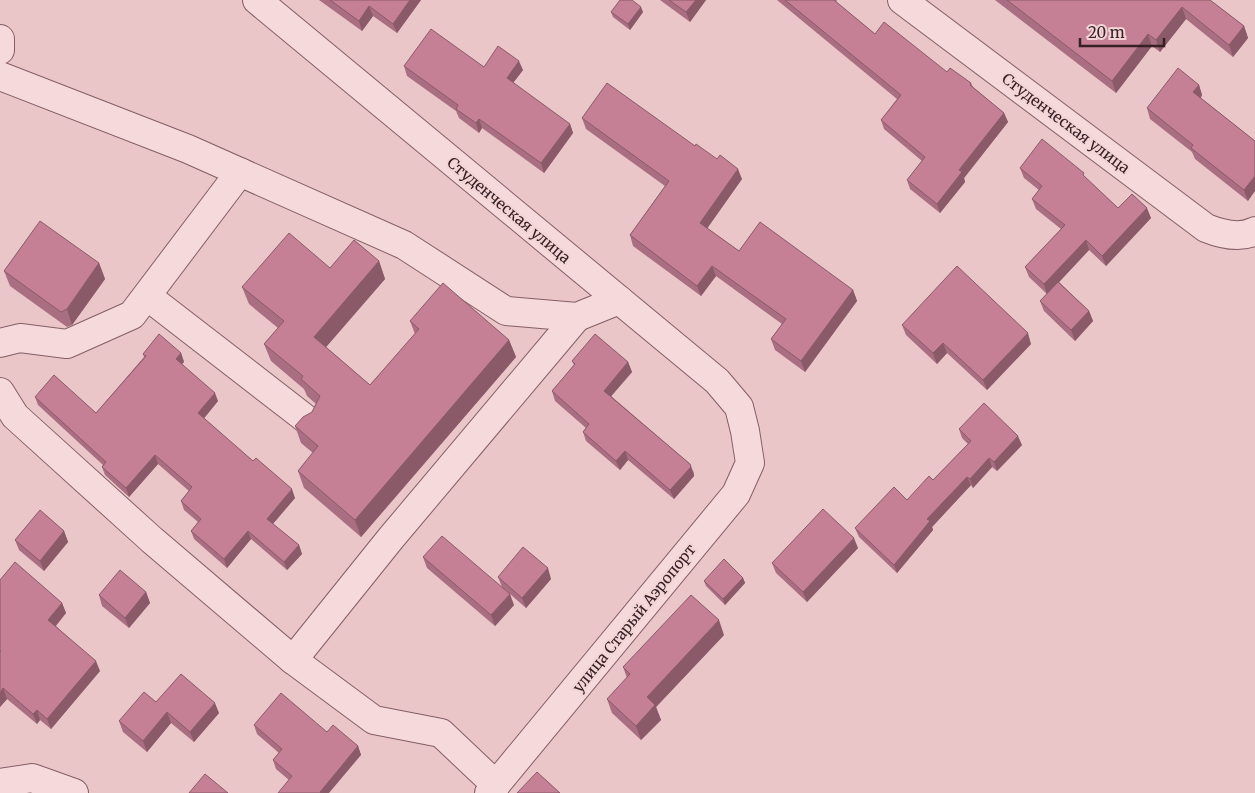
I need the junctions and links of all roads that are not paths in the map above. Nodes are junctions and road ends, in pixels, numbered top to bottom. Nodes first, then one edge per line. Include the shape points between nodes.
1 (257, 0) edge
2 (902, 0) edge
3 (0, 39) edge
4 (0, 50) edge
5 (0, 76) edge
6 (240, 172) junction
7 (1245, 233) edge
8 (147, 296) junction
9 (620, 300) junction
10 (577, 318) junction
11 (0, 344) edge
12 (0, 392) edge
13 (306, 419) edge
14 (745, 431) joint
15 (293, 660) junction
16 (0, 783) edge
17 (493, 789) edge
18 (74, 793) edge

1 - 9 street, Студенческая улица
2 - 7 street, Студенческая улица via 1206,228 1221,234
3 - 4 street
5 - 6 street
6 - 8 street
6 - 10 street via 404,245 506,311
8 - 11 street via 132,315 68,344 20,338
8 - 13 street
9 - 10 street
9 - 14 street, Студенческая улица via 717,381 739,407
10 - 15 street via 391,538
12 - 15 street via 15,416 152,540
14 - 17 street, улица Старый Аэропорт via 750,463 736,494
15 - 17 street via 374,720 441,733
16 - 18 street via 32,778

